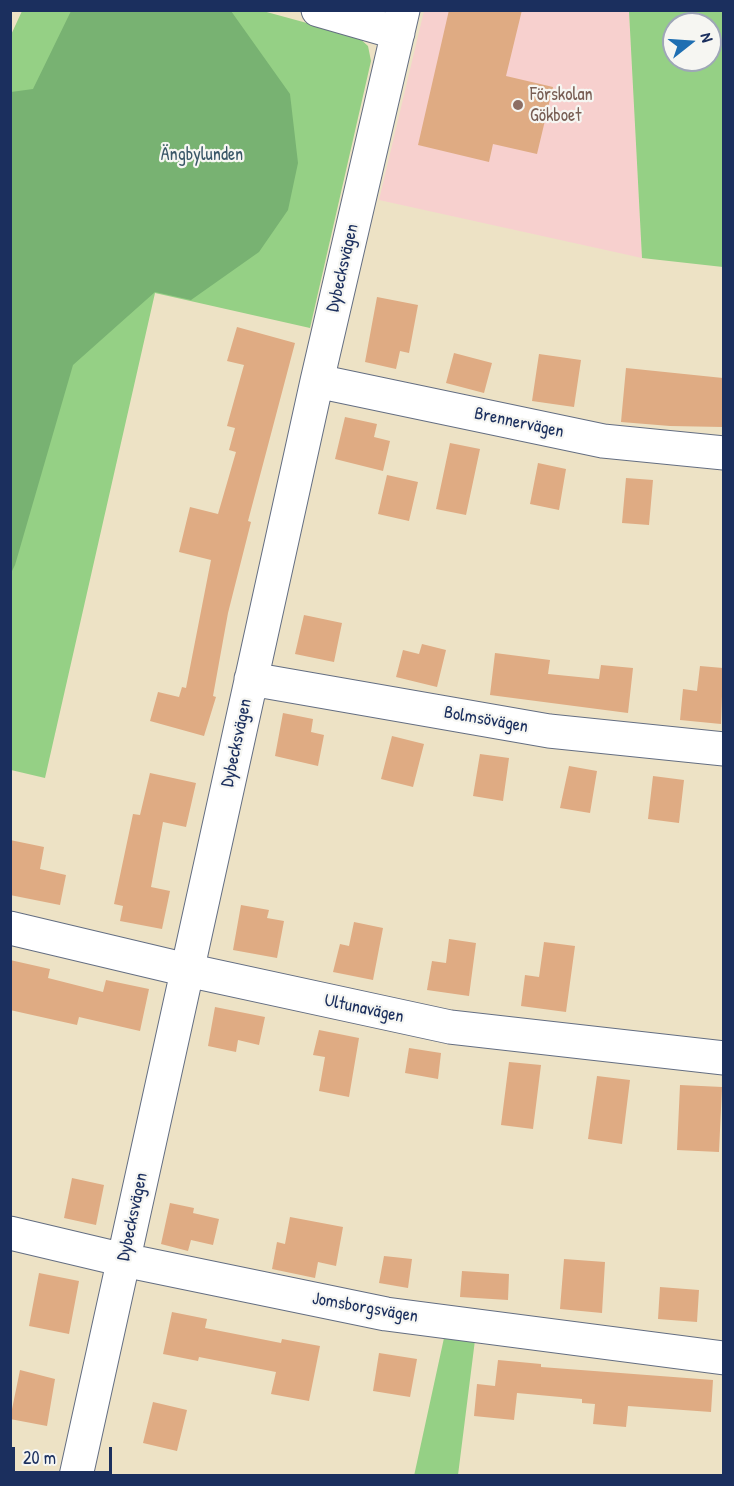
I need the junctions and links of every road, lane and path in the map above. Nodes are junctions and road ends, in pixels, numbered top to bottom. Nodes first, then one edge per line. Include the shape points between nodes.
1 (318, 10) edge
2 (400, 22) edge
3 (317, 381) junction
4 (723, 453) edge
5 (251, 680) junction
6 (723, 749) edge
7 (10, 928) edge
8 (187, 970) junction
9 (723, 1058) edge
10 (10, 1233) edge
11 (124, 1260) junction
12 (723, 1358) edge
13 (76, 1476) edge

1 - 2 street
2 - 3 street, Dybecksvägen
3 - 4 street, Brennervägen via 603,441
3 - 5 street, Dybecksvägen
5 - 6 street, Bolmsövägen via 549,731
5 - 8 street, Dybecksvägen
7 - 8 street, Ultunavägen
8 - 9 street, Ultunavägen via 450,1027
8 - 11 street, Dybecksvägen
10 - 11 street, Jomsborgsvägen
11 - 12 street, Jomsborgsvägen via 386,1314
11 - 13 street, Dybecksvägen

